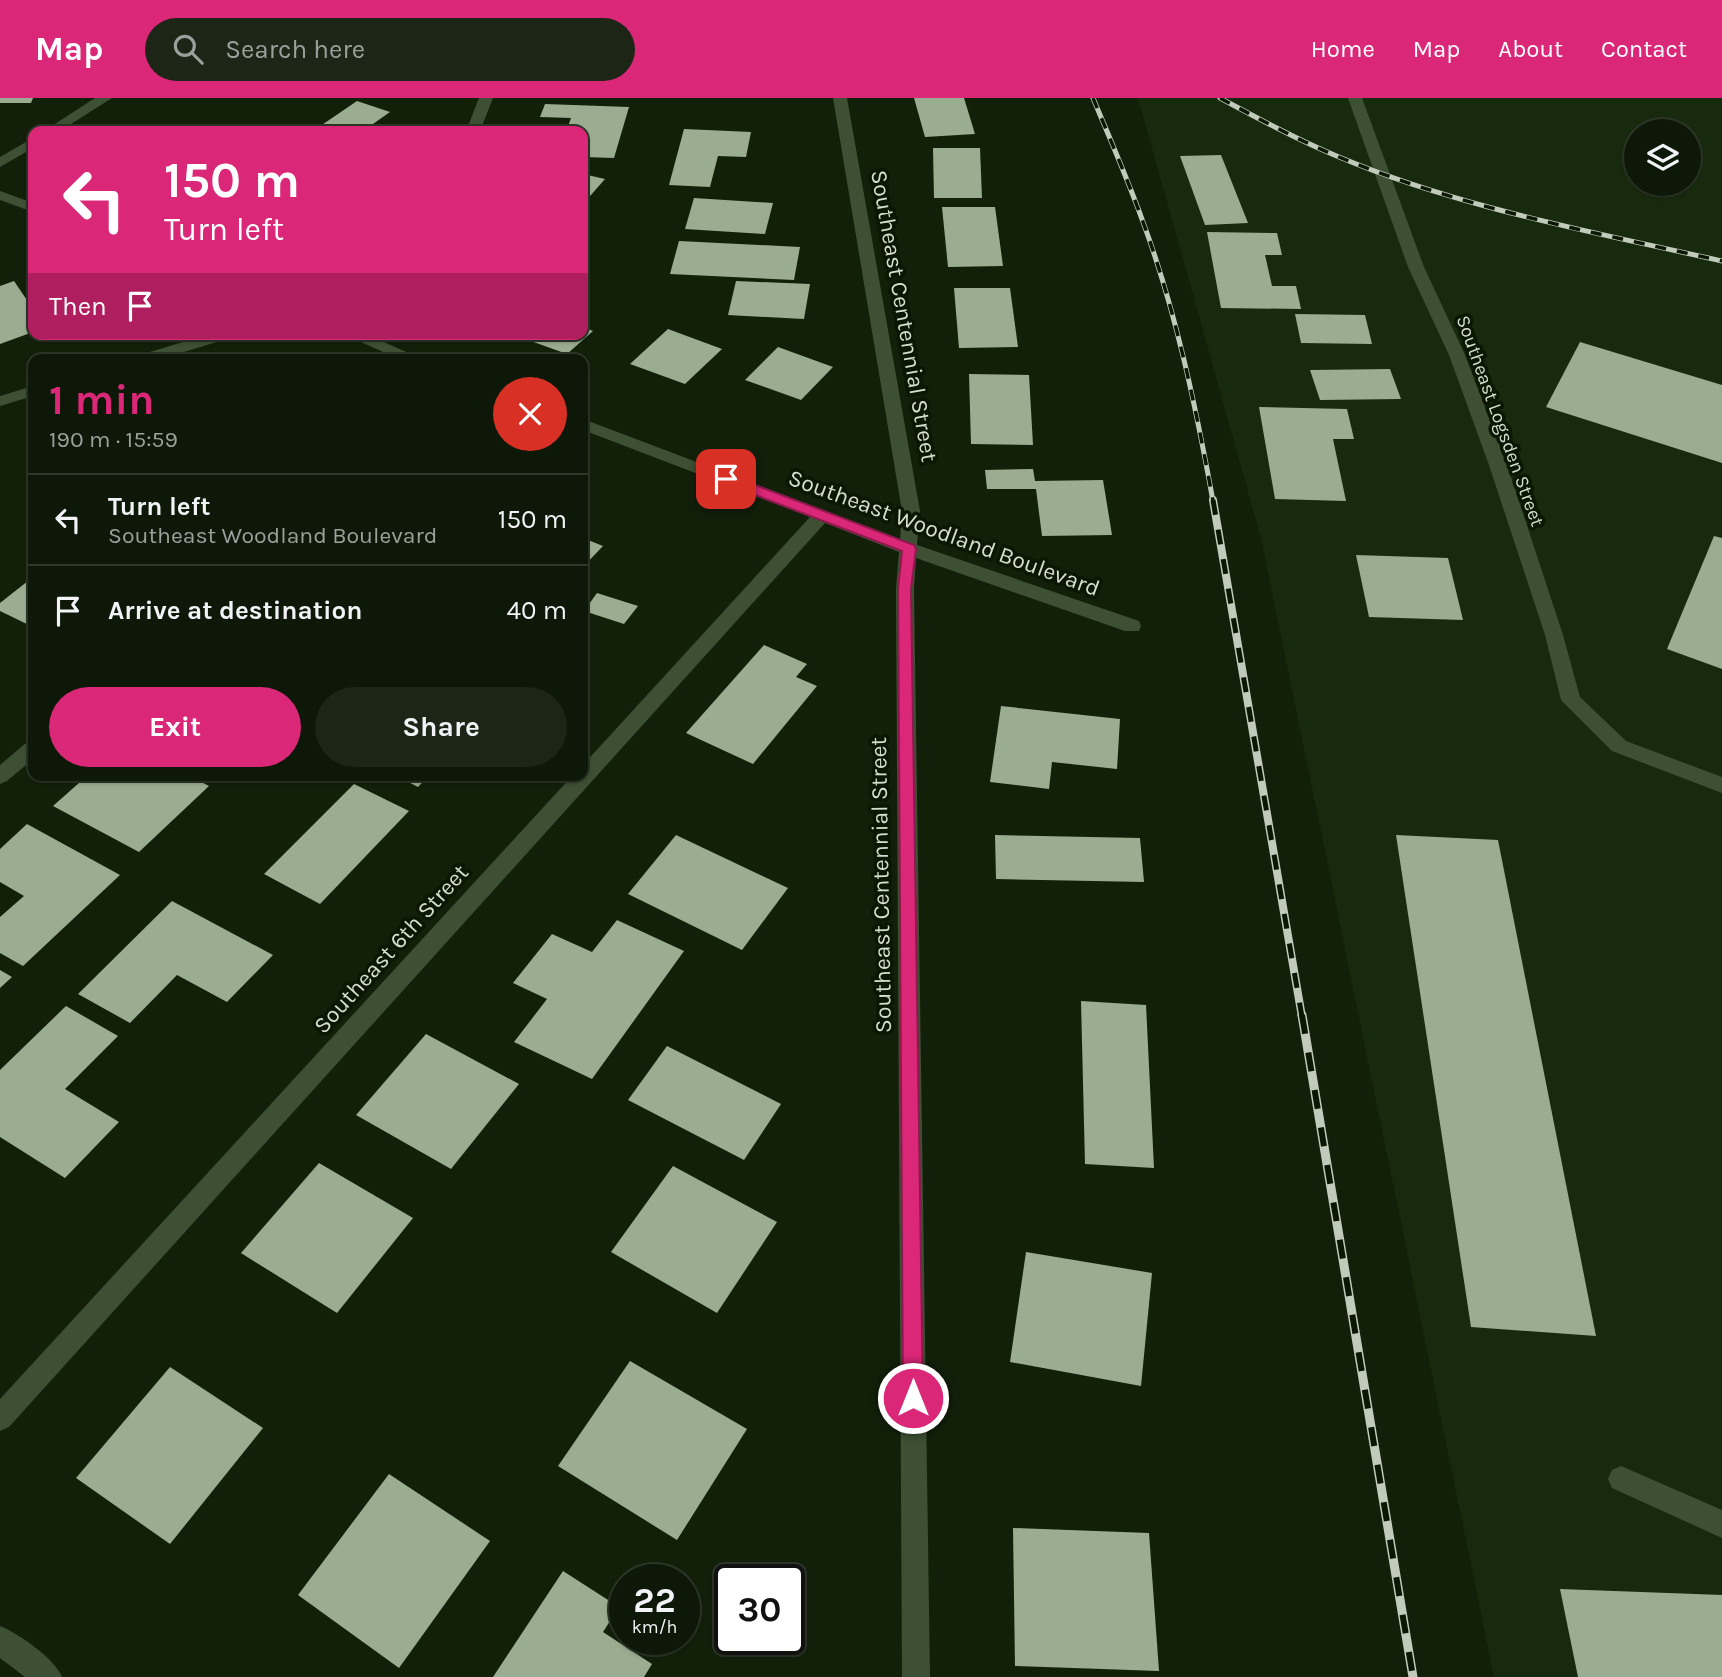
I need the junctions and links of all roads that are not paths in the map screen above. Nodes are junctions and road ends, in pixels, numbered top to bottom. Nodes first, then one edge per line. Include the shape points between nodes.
1 (105, 98) edge
2 (486, 98) edge
3 (840, 98) edge
4 (1355, 98) edge
5 (59, 126) edge
6 (475, 126) edge
7 (28, 145) edge
8 (0, 163) edge
9 (0, 195) edge
10 (28, 206) edge
11 (207, 340) edge
12 (366, 340) edge
13 (161, 354) edge
14 (401, 354) edge
15 (28, 393) edge
16 (0, 401) edge
17 (588, 426) edge
18 (822, 515) junction
19 (909, 549) junction
20 (1132, 626) dead end
21 (28, 752) edge
22 (588, 772) edge
23 (0, 776) edge
24 (580, 781) edge
25 (1722, 785) edge
26 (0, 1418) edge
27 (1621, 1479) dead end
28 (1722, 1524) edge
29 (0, 1640) edge
30 (48, 1677) edge
31 (916, 1677) edge

1 - 5 street
2 - 6 street
3 - 19 street, Southeast Centennial Street via 911,511
4 - 25 street, Southeast Logsden Street via 1416,267 1457,355 1493,453 1572,700 1619,746
7 - 8 street
9 - 10 street
11 - 13 street
12 - 14 street
15 - 16 street
17 - 18 street, Southeast Woodland Boulevard
18 - 19 street, Southeast Woodland Boulevard
18 - 22 street, Southeast 6th Street
19 - 20 street, Southeast Woodland Boulevard
19 - 31 street, Southeast Centennial Street via 905,589
21 - 23 street
24 - 26 street, Southeast 6th Street
27 - 28 street
29 - 30 street

